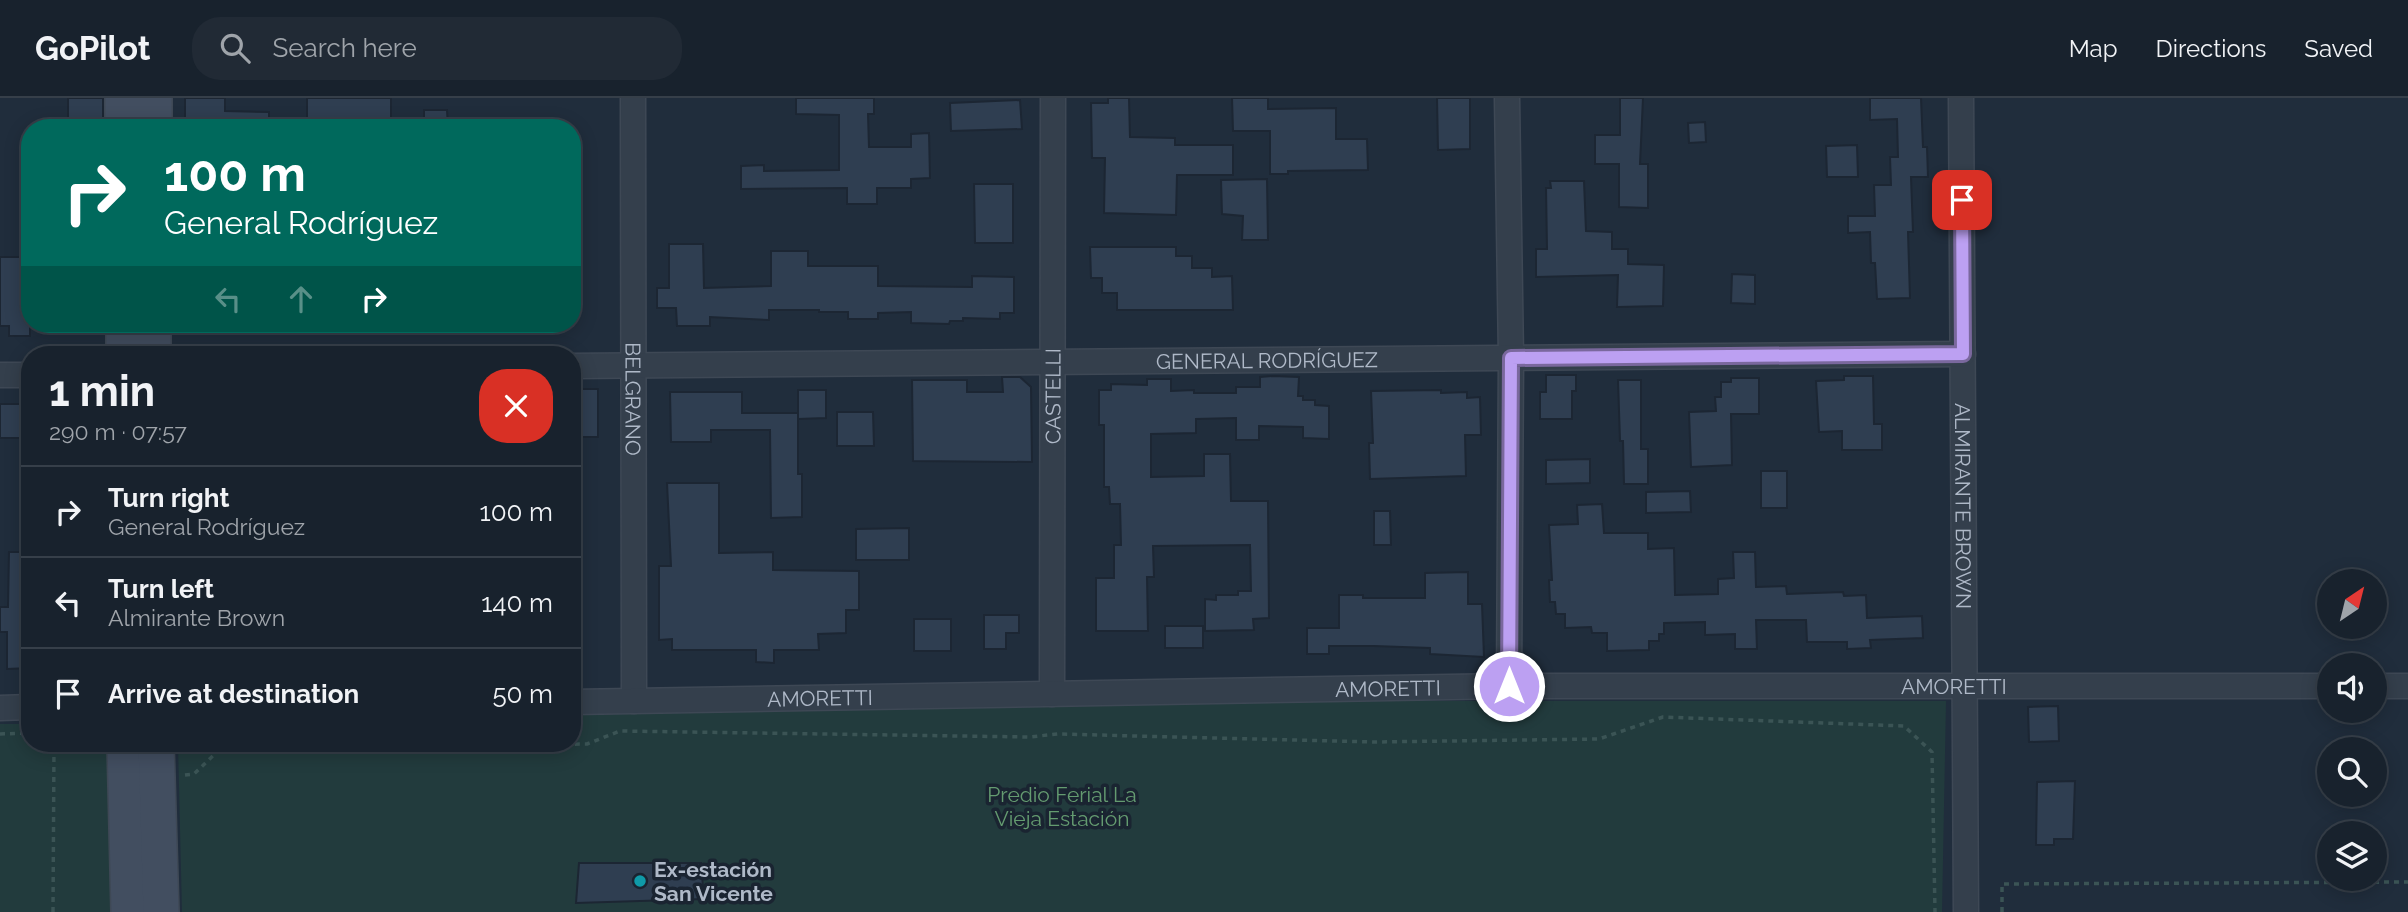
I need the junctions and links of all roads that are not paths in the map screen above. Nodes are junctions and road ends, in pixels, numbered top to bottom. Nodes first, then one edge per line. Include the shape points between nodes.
1 (123, 98) edge
2 (154, 98) edge
3 (633, 98) edge
4 (1053, 98) edge
5 (1507, 98) edge
6 (1961, 98) edge
7 (123, 119) edge
8 (154, 119) edge
9 (1963, 354) junction
10 (1511, 358) junction
11 (1054, 361) junction
12 (632, 365) junction
13 (581, 366) edge
14 (0, 375) edge
15 (21, 375) edge
16 (1509, 686) junction
17 (1964, 686) junction
18 (2317, 686) edge
19 (2387, 686) edge
20 (2408, 686) edge
21 (1052, 694) junction
22 (634, 701) junction
23 (581, 702) edge
24 (0, 708) edge
25 (21, 708) edge
26 (125, 752) edge
27 (156, 752) edge
28 (129, 912) edge
29 (161, 912) edge
30 (1966, 912) edge

1 - 7 main road
2 - 8 main road
3 - 12 street, BELGRANO
4 - 11 street, CASTELLI
5 - 10 street
6 - 9 street, ALMIRANTE BROWN
9 - 10 street, GENERAL RODRÍGUEZ
9 - 17 street, ALMIRANTE BROWN
10 - 11 street, GENERAL RODRÍGUEZ
10 - 16 street
11 - 12 street, GENERAL RODRÍGUEZ
11 - 21 street, CASTELLI
12 - 13 street, GENERAL RODRÍGUEZ
12 - 22 street, BELGRANO
14 - 15 street
16 - 17 street, AMORETTI
16 - 21 street, AMORETTI
17 - 18 street, AMORETTI
17 - 30 street, ALMIRANTE BROWN
19 - 20 street
21 - 22 street, AMORETTI
22 - 23 street, AMORETTI
24 - 25 street
26 - 28 main road
27 - 29 main road

